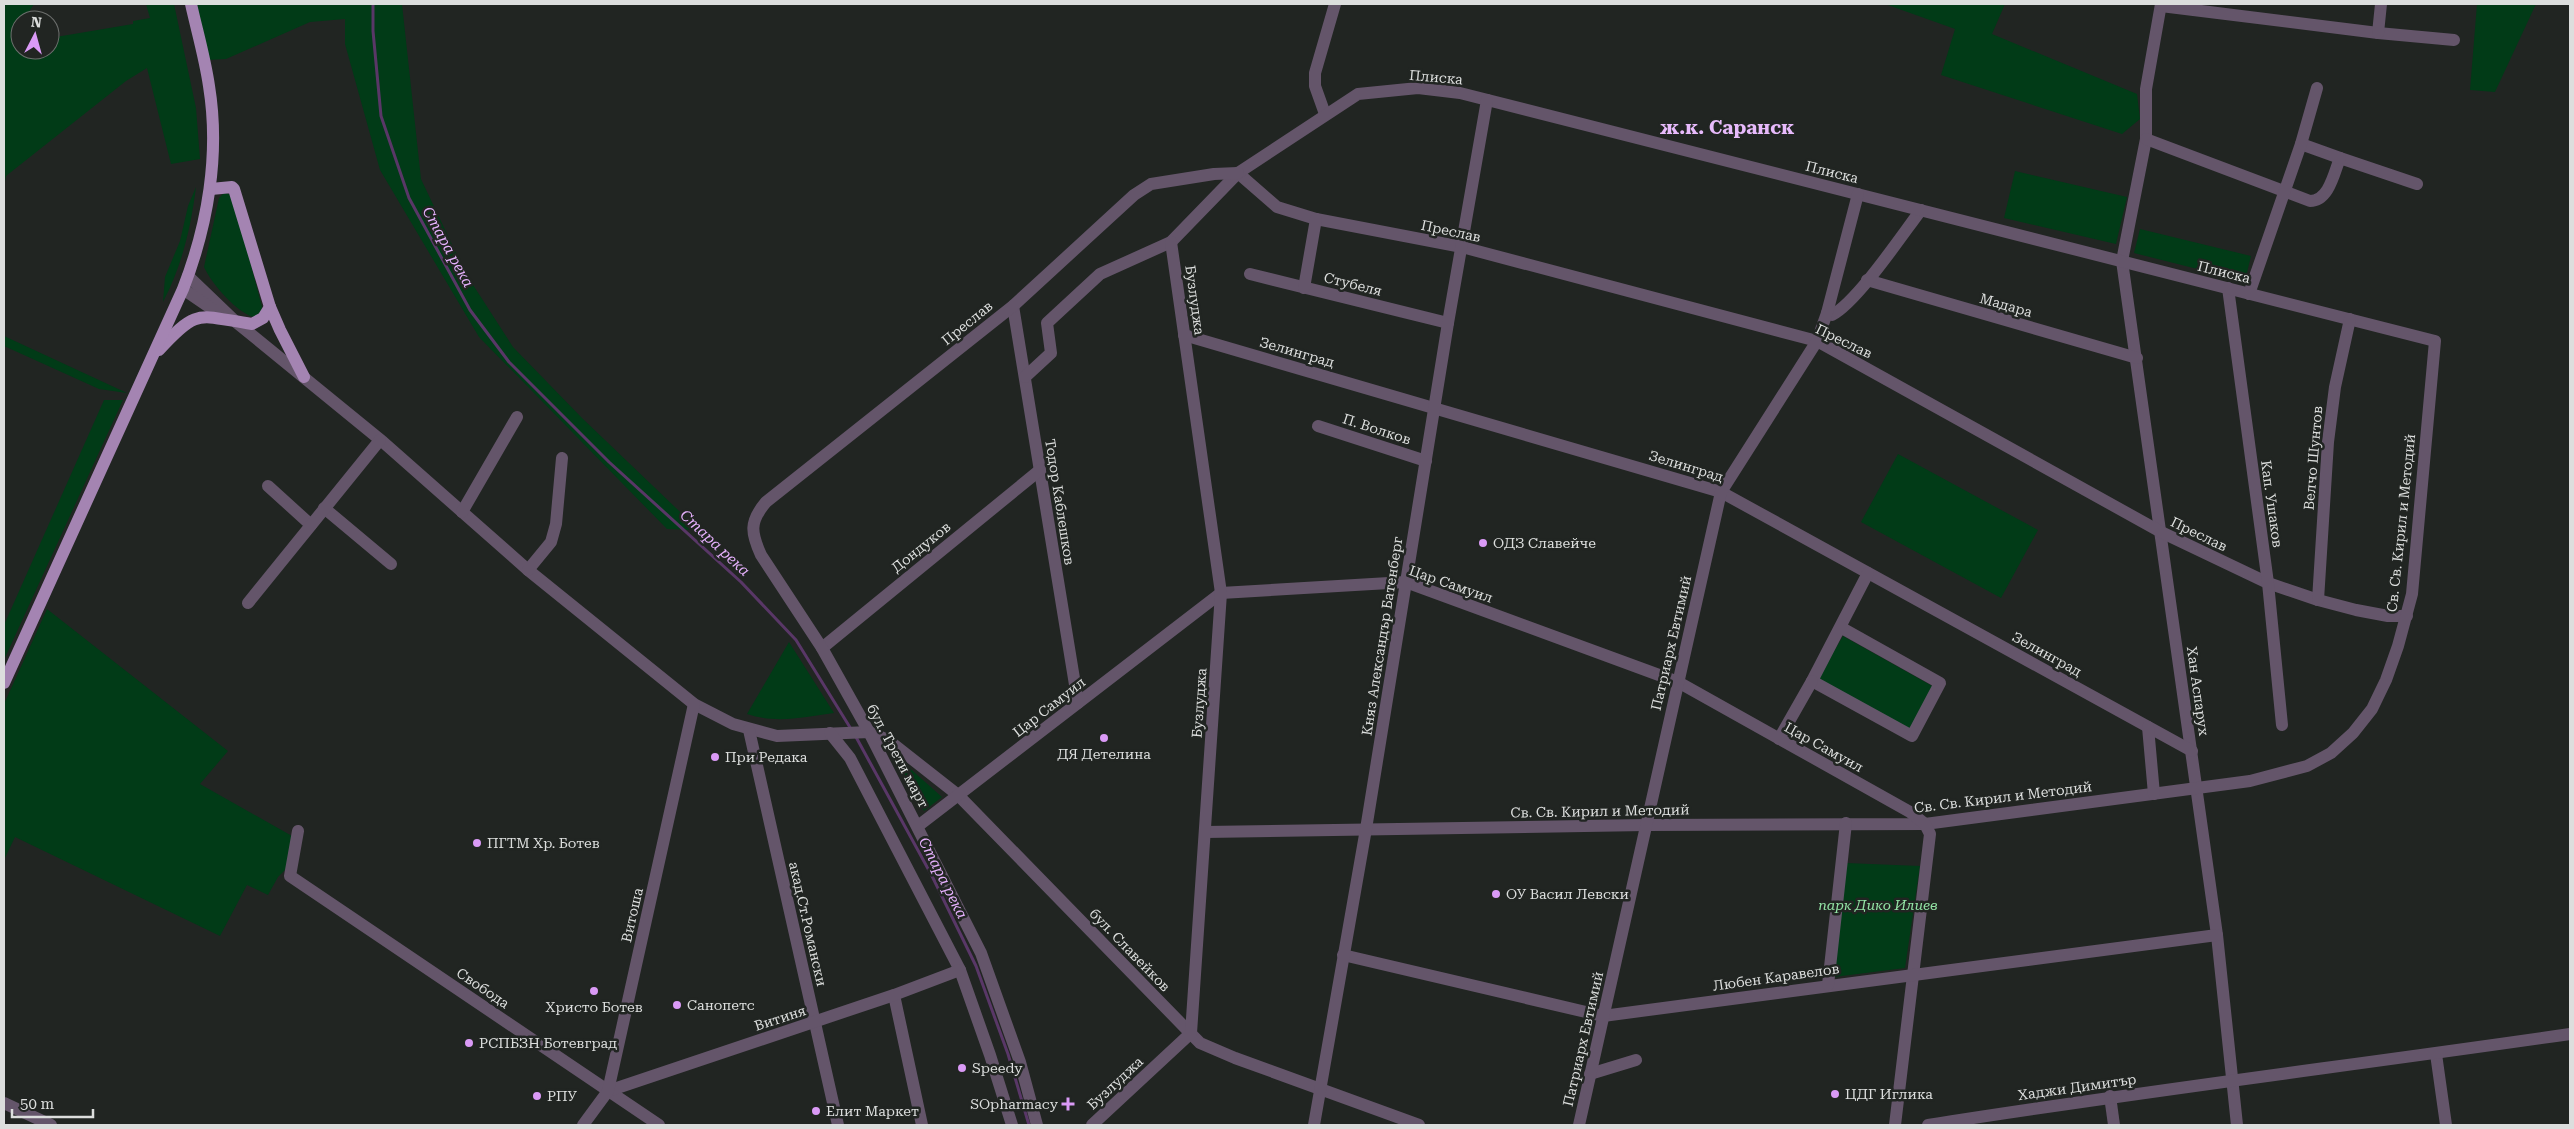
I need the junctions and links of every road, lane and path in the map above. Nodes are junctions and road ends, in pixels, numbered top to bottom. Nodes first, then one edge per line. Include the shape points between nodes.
1 (191, 4) edge
2 (1335, 4) edge
3 (2381, 4) edge
4 (2161, 5) edge
5 (2378, 33) junction
6 (2454, 40) dead end
7 (2316, 88) dead end
8 (1487, 100) junction
9 (1325, 114) junction
10 (2146, 139) junction
11 (2301, 144) junction
12 (2340, 158) junction
13 (1238, 173) junction
14 (2417, 184) dead end
15 (211, 189) junction
16 (2283, 192) junction
17 (1858, 194) junction
18 (1921, 210) junction
19 (1316, 219) junction
20 (1171, 242) junction
21 (1462, 248) junction
22 (2122, 261) junction
23 (1250, 274) dead end
24 (188, 276) junction
25 (1867, 280) junction
26 (1304, 288) junction
27 (2228, 288) junction
28 (183, 289) junction
29 (2249, 294) junction
30 (1013, 306) junction
31 (270, 307) junction
32 (1827, 313) junction
33 (2350, 319) junction
34 (236, 322) junction
35 (1448, 323) junction
36 (1184, 334) junction
37 (1817, 341) junction
38 (2435, 341) joint
39 (2137, 358) junction
40 (149, 361) junction
41 (304, 377) junction
42 (1025, 377) junction
43 (1435, 408) junction
44 (517, 417) dead end
45 (1318, 426) dead end
46 (380, 440) junction
47 (562, 458) dead end
48 (1426, 461) junction
49 (1040, 470) junction
50 (268, 486) dead end
51 (1721, 492) junction
52 (324, 508) junction
53 (462, 512) junction
54 (753, 524) joint
55 (311, 525) junction
56 (2161, 532) junction
57 (391, 564) dead end
58 (528, 570) junction
59 (1868, 573) junction
60 (1406, 582) junction
61 (2268, 583) junction
62 (1221, 593) junction
63 (2318, 600) junction
64 (248, 602) dead end
65 (2407, 616) junction
66 (1840, 627) junction
67 (822, 648) junction
68 (1812, 681) junction
69 (1678, 682) junction
70 (4, 683) edge
71 (1078, 703) junction
72 (694, 704) junction
73 (2282, 725) dead end
74 (2148, 727) junction
75 (749, 730) junction
76 (830, 733) junction
77 (864, 733) junction
78 (1779, 739) junction
79 (2192, 751) junction
80 (2197, 788) junction
81 (2154, 794) junction
82 (958, 796) junction
83 (1846, 823) junction
84 (1925, 824) junction
85 (1646, 825) junction
86 (918, 826) junction
87 (1366, 829) junction
88 (298, 831) dead end
89 (1205, 832) junction
90 (2217, 935) junction
91 (1343, 955) junction
92 (960, 970) junction
93 (1912, 976) junction
94 (1828, 985) junction
95 (894, 995) junction
96 (1603, 1016) junction
97 (815, 1022) junction
98 (1191, 1034) junction
99 (2570, 1034) edge
100 (2436, 1054) junction
101 (1636, 1060) dead end
102 (1590, 1074) junction
103 (2231, 1082) junction
104 (1320, 1090) junction
105 (608, 1091) junction
106 (2110, 1096) junction
107 (4, 1103) edge
108 (51, 1125) edge
109 (583, 1125) edge
110 (659, 1125) edge
111 (838, 1125) edge
112 (922, 1125) edge
113 (1012, 1125) edge
114 (1036, 1125) edge
115 (1092, 1125) edge
116 (1314, 1125) edge
117 (1419, 1125) edge
118 (1579, 1125) edge
119 (1895, 1125) edge
120 (1928, 1125) edge
121 (2114, 1125) edge
122 (2237, 1125) edge
123 (2446, 1125) edge

1 - 15 main road via 209,85 213,124
2 - 9 street via 1315,73 1315,86
3 - 5 street
4 - 5 street
4 - 10 street, Хан Аспарух via 2146,88
5 - 6 street
7 - 11 street
8 - 9 street, Плиска via 1418,88 1358,94
8 - 17 street, Плиска
8 - 21 street, Княз Александър Батенберг
9 - 13 street, Плиска
10 - 16 street
10 - 22 street, Хан Аспарух
11 - 12 street
11 - 16 street
12 - 14 street
12 - 16 street via 2324,196 2318,201
13 - 19 street, Преслав via 1277,206
13 - 20 street, Плиска
13 - 30 street, Преслав via 1151,184 1134,195
15 - 24 main road
15 - 31 main road via 234,189
16 - 29 street
17 - 18 street, Плиска
17 - 32 street, Патриарх Евтимий
18 - 22 street, Плиска
18 - 25 street
19 - 21 street, Преслав
19 - 26 street
20 - 36 street, Бузлуджа
20 - 42 street via 1100,274 1047,323 1051,353
21 - 35 street, Княз Александър Батенберг
21 - 37 street, Преслав
22 - 27 street, Плиска
22 - 39 street, Хан Аспарух
23 - 26 street, Стубеля
24 - 28 main road
24 - 34 street
25 - 32 street via 1838,311
25 - 39 street, Мадара
26 - 35 street, Стубеля
27 - 29 street, Плиска
27 - 61 street, Кап. Ушаков
28 - 34 street
28 - 40 main road
29 - 33 street, Плиска
30 - 42 street, Тодор Каблешков
30 - 54 street, Преслав via 766,502 756,514
31 - 34 main road via 257,322
31 - 41 main road
32 - 37 street, Патриарх Евтимий
33 - 38 street, Плиска
33 - 63 street, Велчо Шунтов via 2328,442
34 - 40 main road via 208,316 192,319 180,327
34 - 41 street
35 - 43 street, Княз Александър Батенберг
36 - 43 street, Зелинград
36 - 62 street, Бузлуджа
37 - 51 street, Патриарх Евтимий
37 - 56 street, Преслав
38 - 65 street, Св. Св. Кирил и Методий
39 - 56 street, Хан Аспарух
40 - 70 main road
41 - 46 street
42 - 49 street, Тодор Каблешков
43 - 48 street, Княз Александър Батенберг
43 - 51 street, Зелинград
44 - 53 street
45 - 48 street, П. Волков
46 - 52 street
46 - 53 street
47 - 58 street via 556,524 551,542
48 - 60 street, Княз Александър Батенберг
49 - 67 street, Дондуков
49 - 71 street, Тодор Каблешков
50 - 55 street
51 - 59 street, Зелинград
51 - 69 street, Патриарх Евтимий
52 - 55 street
52 - 57 street
53 - 58 street
54 - 67 street, бул. Трети март via 754,538 762,555
55 - 64 street
56 - 61 street, Преслав
56 - 79 street, Хан Аспарух
58 - 72 street
59 - 66 street
59 - 74 street, Зелинград
60 - 62 street, Цар Самуил
60 - 69 street, Цар Самуил
60 - 87 street, Княз Александър Батенберг
61 - 63 street, Преслав
61 - 73 street, Кап. Ушаков
62 - 71 street, Цар Самуил
62 - 89 street, Бузлуджа
63 - 65 street, Преслав via 2388,616
65 - 80 street, Св. Св. Кирил и Методий via 2386,680 2372,709 2353,733 2330,753 2307,766 2281,774
66 - 68 street
66 - 68 street via 1940,683 1912,736
67 - 77 street, бул. Трети март
68 - 78 street
69 - 78 street, Цар Самуил
69 - 85 street, Патриарх Евтимий
71 - 82 street, Цар Самуил
72 - 75 street
72 - 105 street, Витоша
74 - 79 street, Зелинград
74 - 81 street
75 - 76 street via 777,736
75 - 97 street, акад.Ст.Романски
76 - 77 street
76 - 92 street via 850,758
77 - 82 street, бул. Славейков via 888,740
77 - 86 street, бул. Трети март
78 - 84 street, Цар Самуил via 1910,812
79 - 80 street, Хан Аспарух
80 - 81 street, Св. Св. Кирил и Методий
80 - 90 street, Хан Аспарух
81 - 84 street, Св. Св. Кирил и Методий
82 - 86 street, Цар Самуил
82 - 98 street, бул. Славейков
83 - 84 street, Св. Св. Кирил и Методий
83 - 85 street, Св. Св. Кирил и Методий
83 - 94 street
84 - 93 street via 1930,834
85 - 87 street, Св. Св. Кирил и Методий
85 - 96 street, Патриарх Евтимий
86 - 114 street, бул. Трети март via 986,964 1020,1062
87 - 89 street, Св. Св. Кирил и Методий
87 - 91 street, Княз Александър Батенберг
88 - 105 street, Свобода via 290,876
89 - 98 street, Бузлуджа
90 - 93 street, Любен Каравелов
90 - 103 street, Хан Аспарух
91 - 96 street, Любен Каравелов
91 - 104 street, Княз Александър Батенберг
92 - 95 street, Витиня
92 - 113 street
93 - 94 street, Любен Каравелов
93 - 119 street
94 - 96 street, Любен Каравелов
95 - 97 street, Витиня
95 - 112 street
96 - 102 street, Патриарх Евтимий
97 - 105 street, Витиня
97 - 111 street, акад.Ст.Романски
98 - 104 street, бул. Славейков via 1214,1050
98 - 115 street, Бузлуджа
99 - 100 street, Хаджи Димитър
100 - 103 street, Хаджи Димитър
100 - 123 street
101 - 102 street
102 - 118 street, Патриарх Евтимий
103 - 106 street, Хаджи Димитър
103 - 122 street, Хан Аспарух
104 - 116 street, Княз Александър Батенберг
104 - 117 street, бул. Славейков
105 - 109 street, Витоша
105 - 110 street, Свобода
106 - 120 street, Хаджи Димитър
106 - 121 street
107 - 108 street

